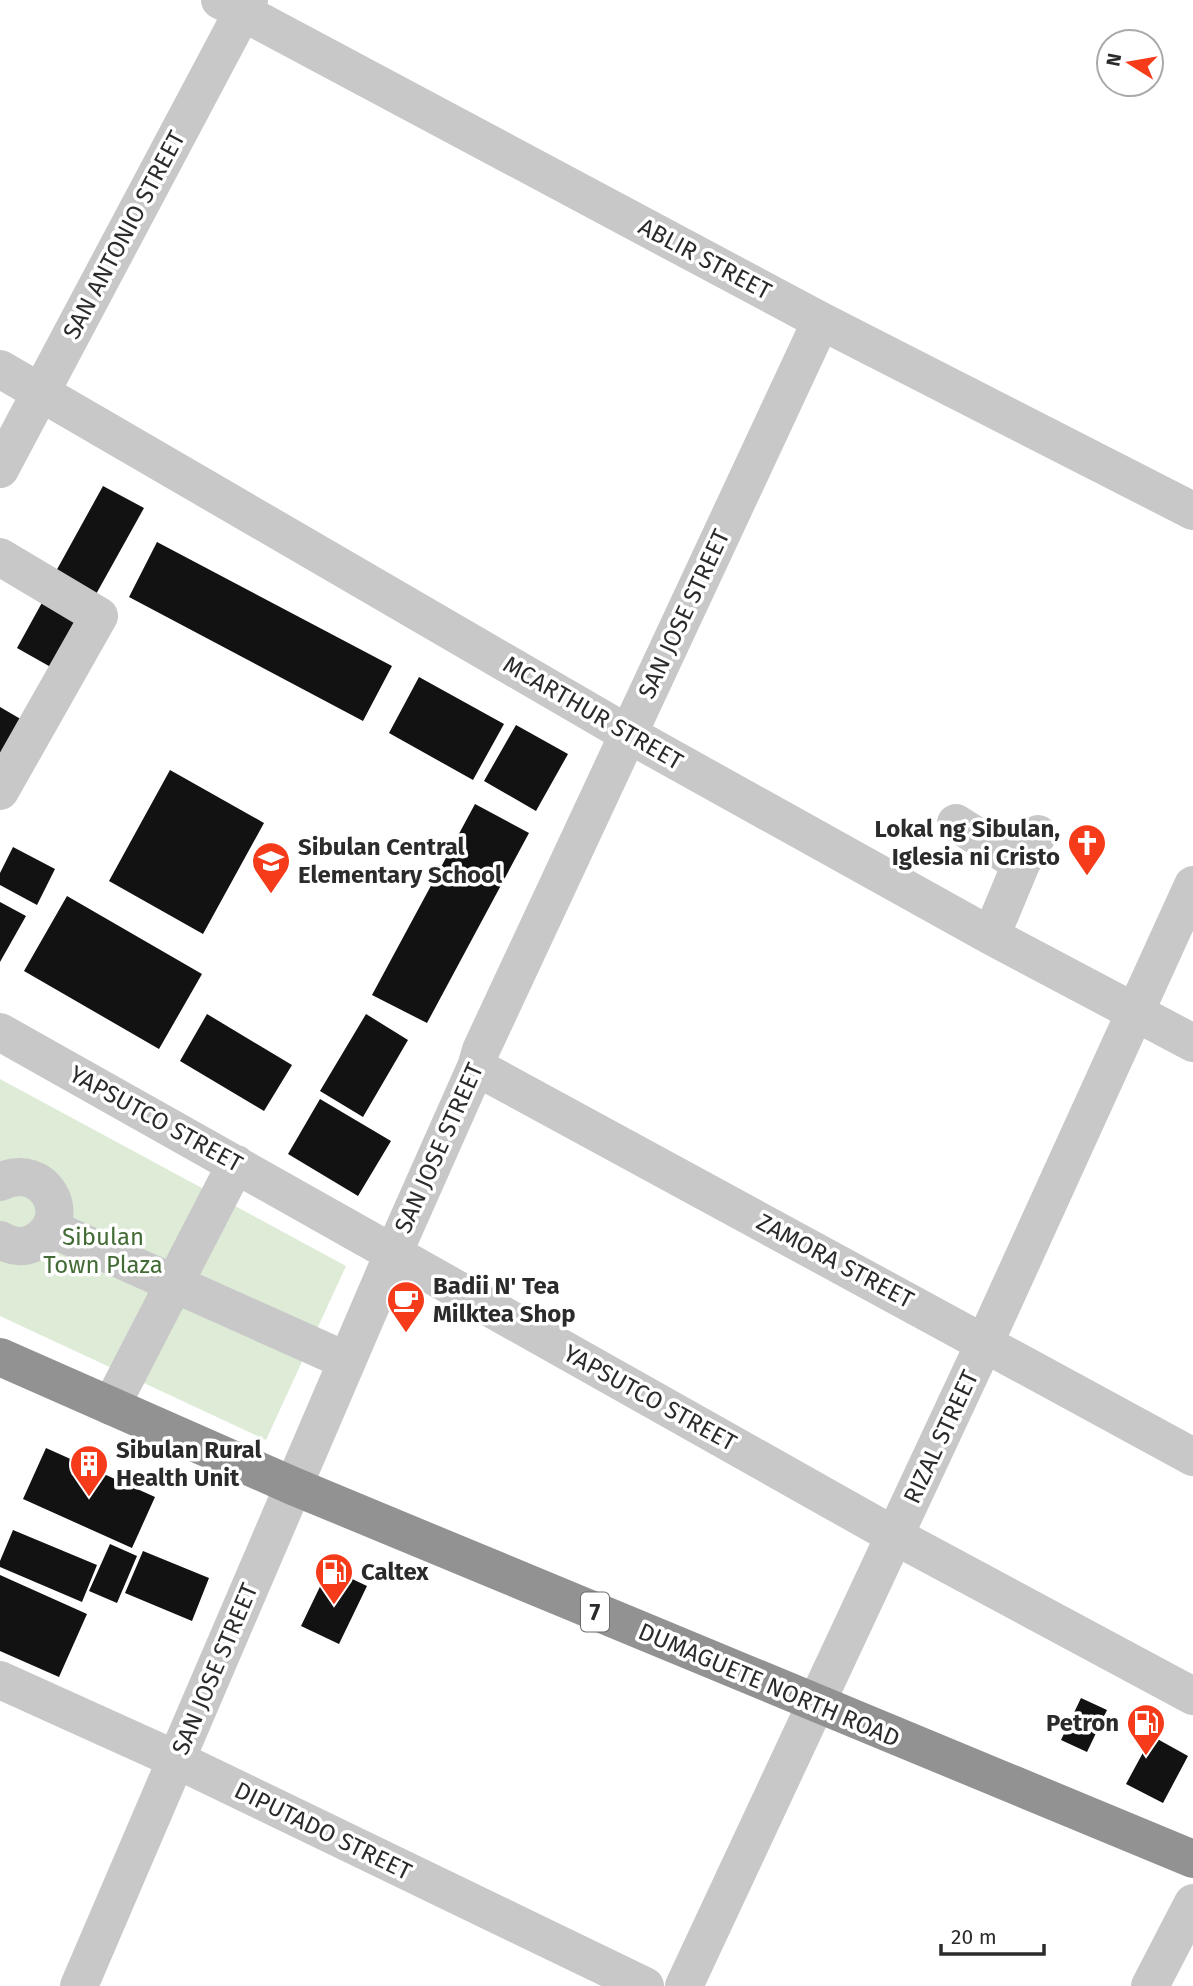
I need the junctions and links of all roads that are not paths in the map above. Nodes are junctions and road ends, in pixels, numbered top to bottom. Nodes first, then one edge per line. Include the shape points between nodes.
1 (237, 4) edge
2 (821, 321) junction
3 (0, 369) edge
4 (40, 394) junction
5 (0, 470) edge
6 (1193, 512) edge
7 (0, 557) edge
8 (628, 734) junction
9 (0, 791) edge
10 (956, 822) dead end
11 (1193, 885) edge
12 (991, 936) junction
13 (1135, 1012) junction
14 (0, 1032) edge
15 (1193, 1043) edge
16 (476, 1067) junction
17 (236, 1164) junction
18 (0, 1182) edge
19 (50, 1228) junction
20 (1, 1243) edge
21 (393, 1254) junction
22 (175, 1284) junction
23 (985, 1342) junction
24 (0, 1357) edge
25 (347, 1361) junction
26 (111, 1406) junction
27 (1193, 1457) edge
28 (293, 1486) junction
29 (895, 1536) junction
30 (0, 1680) edge
31 (1193, 1696) edge
32 (814, 1704) junction
33 (177, 1760) junction
34 (1193, 1859) edge
35 (1193, 1903) edge
36 (79, 1986) edge
37 (645, 1986) edge
38 (684, 1986) edge
39 (1150, 1986) edge

1 - 2 street, ABLIR STREET
1 - 4 street, SAN ANTONIO STREET
2 - 6 street, ABLIR STREET
2 - 8 street, SAN JOSE STREET
3 - 4 street, MCARTHUR STREET
4 - 5 street, SAN ANTONIO STREET
4 - 8 street, MCARTHUR STREET
7 - 9 street via 99,616
8 - 12 street, MCARTHUR STREET
8 - 16 street, SAN JOSE STREET
10 - 12 street via 1030,849
11 - 13 street, RIZAL STREET
12 - 13 street, MCARTHUR STREET
13 - 15 street, MCARTHUR STREET
13 - 23 street, RIZAL STREET
14 - 17 street, YAPSUTCO STREET
16 - 21 street, SAN JOSE STREET
16 - 23 street, ZAMORA STREET
17 - 21 street, YAPSUTCO STREET
17 - 22 street
18 - 19 street via 16,1176 43,1186 54,1208
19 - 20 street via 31,1245
19 - 22 street
21 - 25 street, SAN JOSE STREET
21 - 29 street, YAPSUTCO STREET
22 - 25 street
22 - 26 street
23 - 27 street, ZAMORA STREET
23 - 29 street, RIZAL STREET
24 - 26 highway, DUMAGUETE NORTH ROAD / 7
25 - 28 street, SAN JOSE STREET
26 - 28 highway, DUMAGUETE NORTH ROAD / 7
28 - 32 highway, DUMAGUETE NORTH ROAD / 7
28 - 33 street, SAN JOSE STREET
29 - 31 street, YAPSUTCO STREET
29 - 32 street, RIZAL STREET
30 - 33 street, DIPUTADO STREET
32 - 34 highway, DUMAGUETE NORTH ROAD / 7
32 - 38 street, RIZAL STREET
33 - 36 street, SAN JOSE STREET
33 - 37 street, DIPUTADO STREET
35 - 39 street

